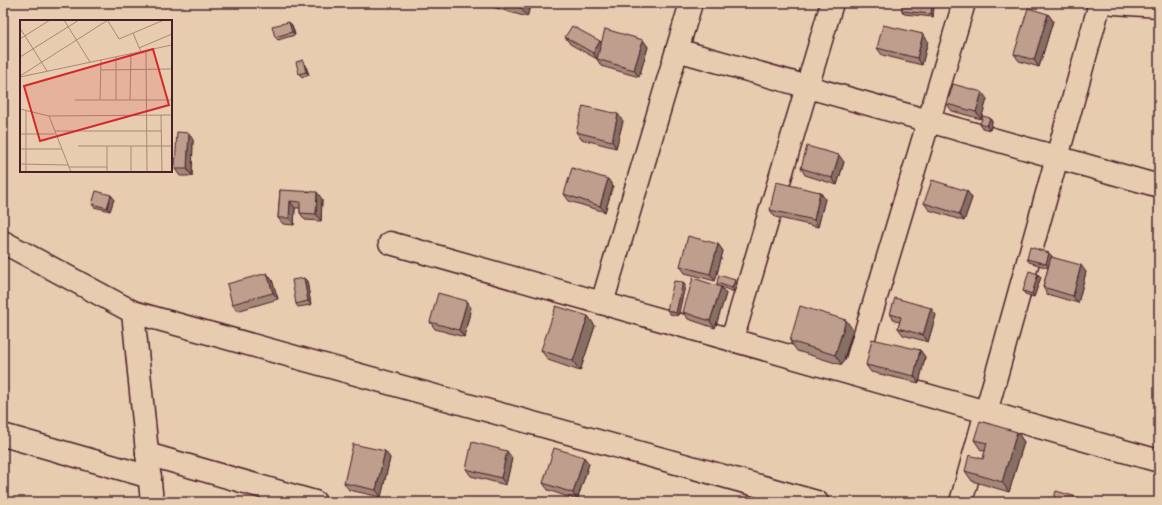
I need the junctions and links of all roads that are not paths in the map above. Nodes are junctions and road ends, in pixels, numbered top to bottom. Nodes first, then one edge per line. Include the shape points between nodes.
1 (692, 3) edge
2 (832, 3) edge
3 (964, 3) edge
4 (1100, 3) edge
5 (1114, 3) edge
6 (1159, 6) edge
7 (678, 50) junction
8 (808, 86) junction
9 (929, 121) junction
10 (1057, 157) junction
11 (1159, 186) edge
12 (3, 242) edge
13 (390, 242) dead end
14 (602, 303) junction
15 (133, 312) junction
16 (732, 340) junction
17 (853, 374) junction
18 (986, 412) junction
19 (3, 435) edge
20 (147, 454) junction
21 (1159, 461) edge
22 (150, 477) junction
23 (152, 502) edge
24 (315, 502) edge
25 (817, 502) edge
26 (961, 502) edge

1 - 7 street
2 - 8 street
3 - 9 street
4 - 10 street
5 - 6 street
7 - 8 street
7 - 14 street
8 - 9 street
8 - 16 street
9 - 10 street
9 - 17 street
10 - 11 street
10 - 18 street
12 - 15 street
13 - 14 street
14 - 16 street
15 - 20 street
15 - 25 street
16 - 17 street
17 - 18 street
18 - 21 street
18 - 26 street
19 - 22 street
20 - 22 street
20 - 24 street
22 - 23 street

